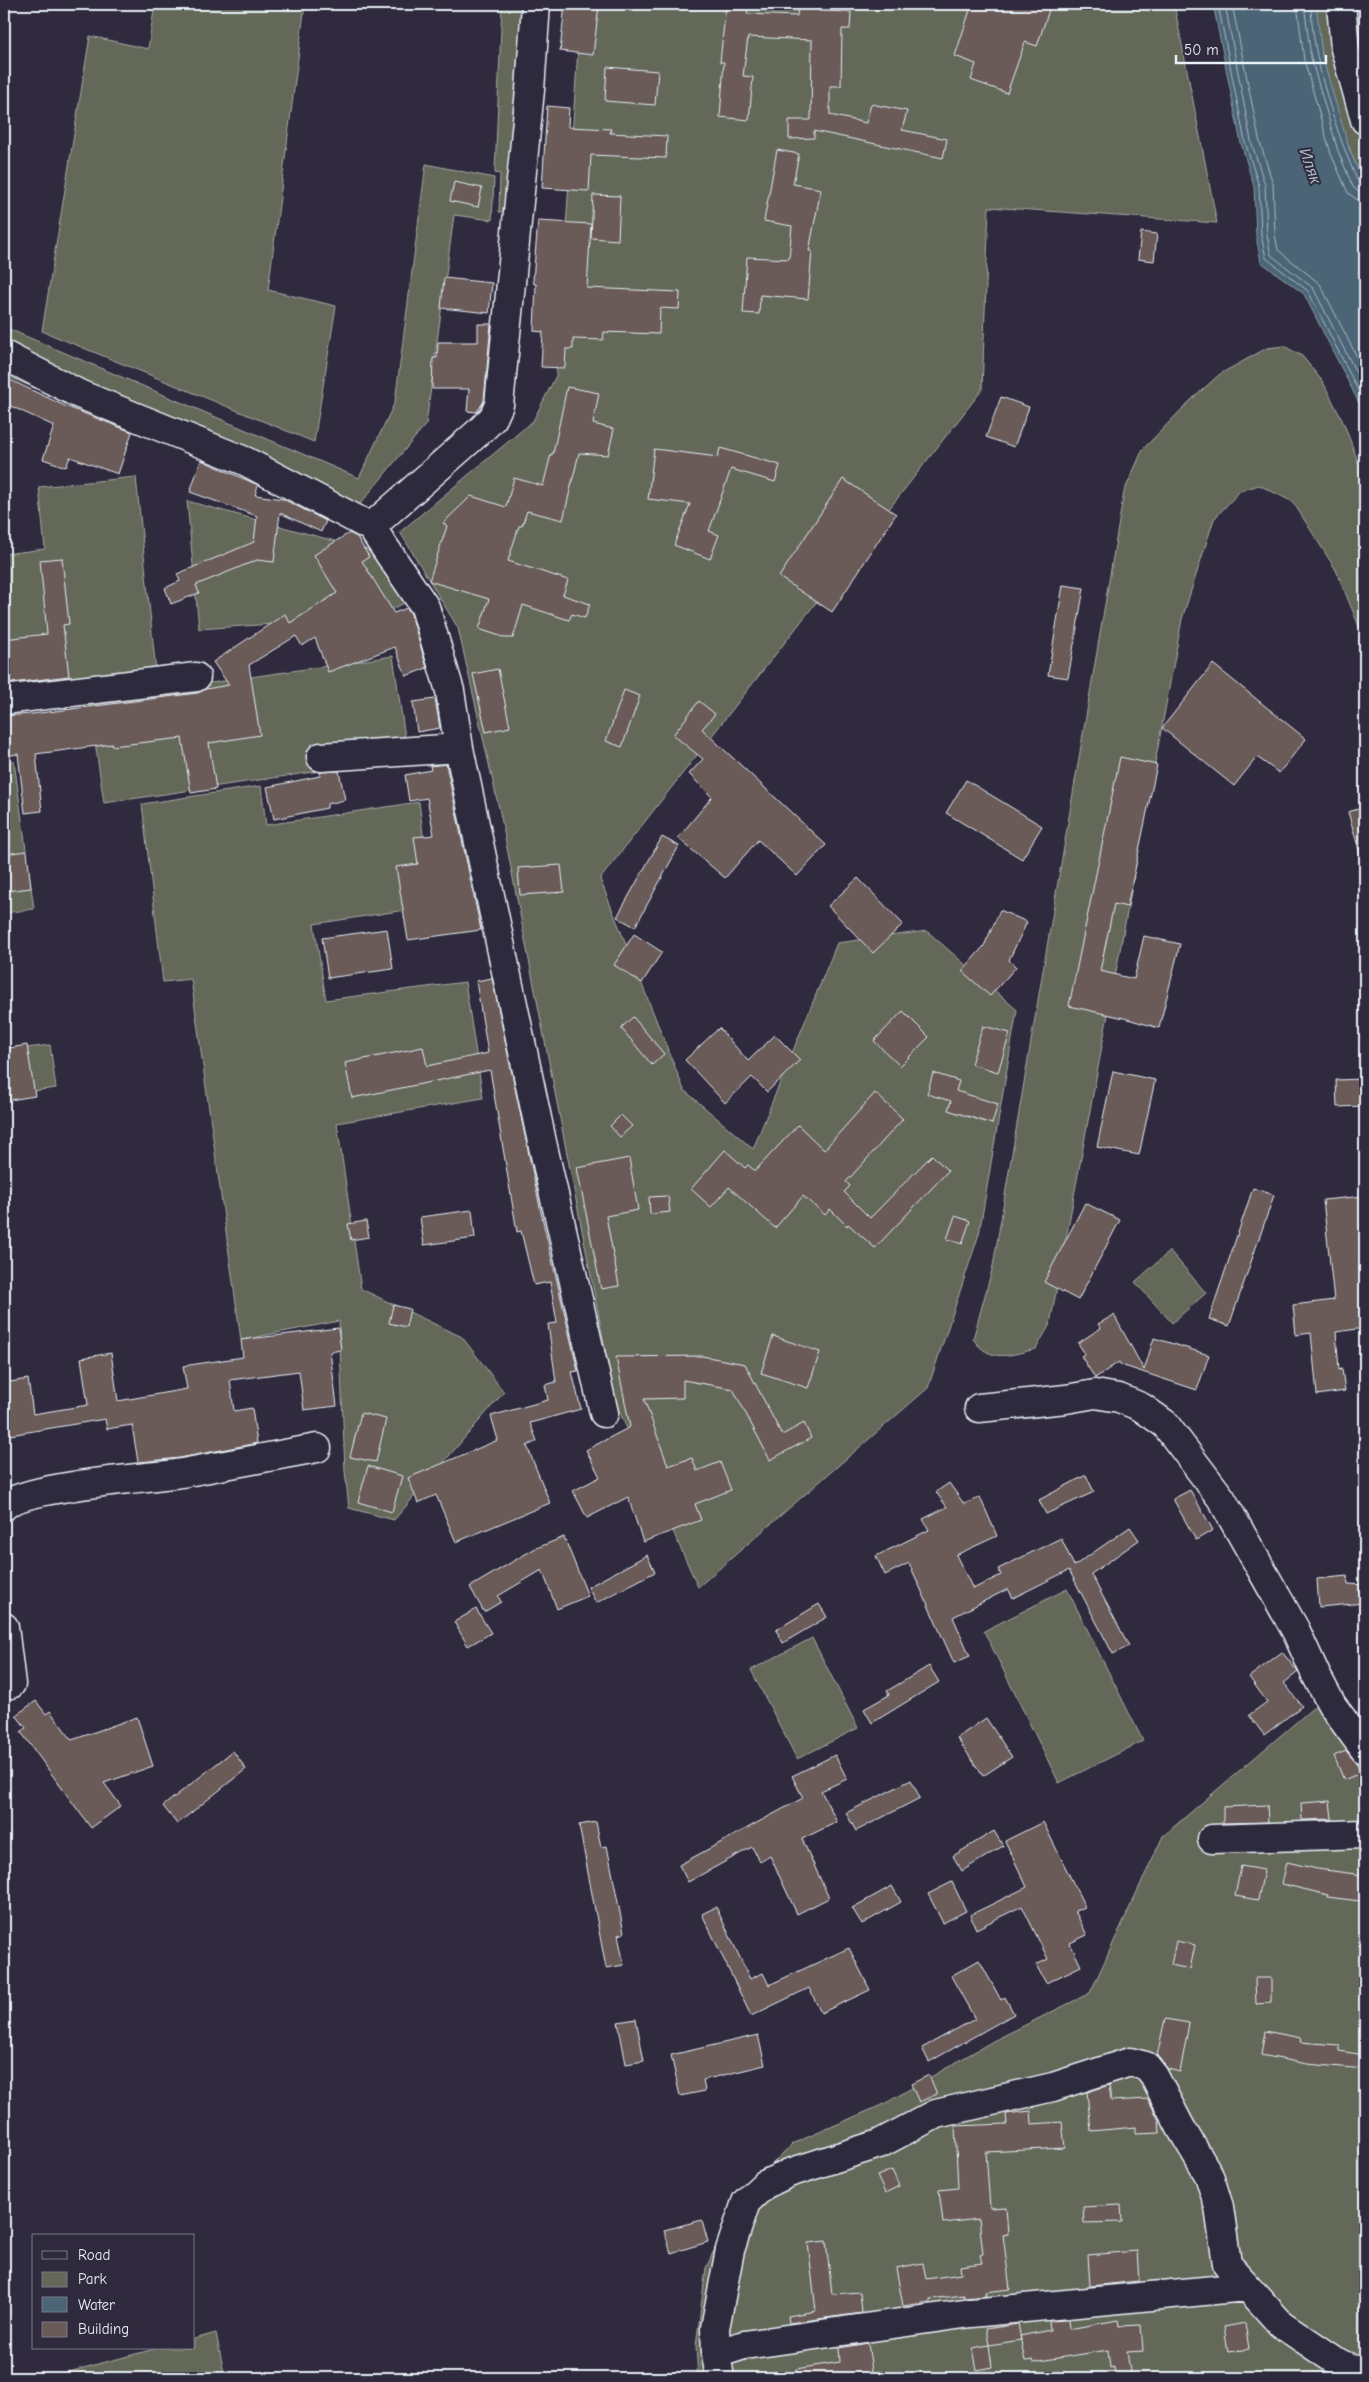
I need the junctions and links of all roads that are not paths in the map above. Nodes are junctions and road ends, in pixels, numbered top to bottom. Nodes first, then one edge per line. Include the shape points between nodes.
1 (536, 4) edge
2 (1341, 4) edge
3 (1365, 120) edge
4 (4, 355) edge
5 (371, 527) junction
6 (196, 677) dead end
7 (4, 700) edge
8 (459, 748) junction
9 (321, 758) dead end
10 (979, 1408) dead end
11 (604, 1414) dead end
12 (317, 1448) dead end
13 (4, 1506) edge
14 (4, 1627) edge
15 (11, 1684) dead end
16 (1365, 1750) edge
17 (1365, 1834) edge
18 (1212, 1839) dead end
19 (1246, 2287) junction
20 (727, 2357) edge
21 (1365, 2375) edge

1 - 5 lane via 499,405 482,429
2 - 3 lane via 1345,49
4 - 5 lane via 79,394 245,461
5 - 8 lane via 425,607 450,691
6 - 7 lane
8 - 9 lane
8 - 11 lane via 542,1142
10 - 16 lane via 1095,1394 1119,1398 1141,1407 1164,1424 1221,1498 1296,1631 1332,1705
12 - 13 lane via 174,1474 44,1491 9,1501
14 - 15 lane
17 - 18 lane
19 - 20 lane via 971,2313
19 - 20 lane via 1226,2264 1219,2207 1209,2175 1154,2076 1146,2066 1130,2062 1053,2087 936,2114 879,2144 764,2184 746,2202 730,2250 715,2328
19 - 21 lane via 1281,2324 1339,2363

